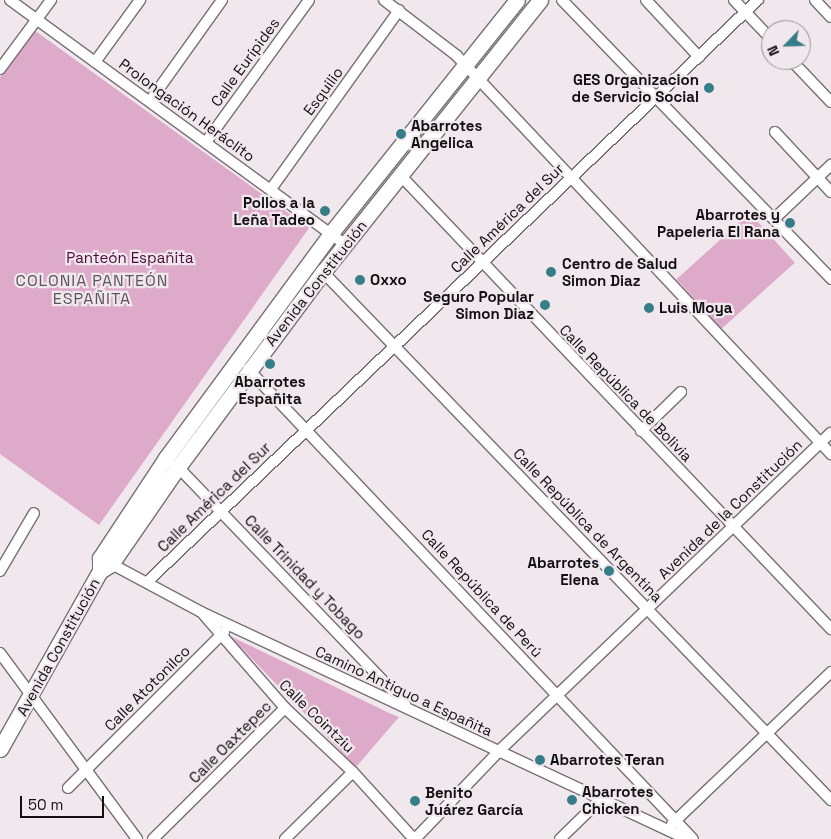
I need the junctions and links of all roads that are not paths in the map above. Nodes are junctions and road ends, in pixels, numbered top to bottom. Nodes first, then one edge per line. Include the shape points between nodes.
1 (10, 0) edge
2 (51, 0) edge
3 (140, 0) edge
4 (222, 0) edge
5 (309, 0) edge
6 (384, 0) edge
7 (517, 0) edge
8 (540, 0) edge
9 (562, 0) edge
10 (646, 0) edge
11 (734, 0) edge
12 (758, 0) edge
13 (815, 0) edge
14 (399, 10) junction
15 (746, 12) junction
16 (831, 17) edge
17 (37, 19) junction
18 (761, 28) edge
19 (699, 57) junction
20 (95, 62) junction
21 (466, 65) junction
22 (0, 69) edge
23 (801, 70) edge
24 (477, 78) junction
25 (656, 97) junction
26 (150, 101) junction
27 (831, 102) edge
28 (775, 132) dead end
29 (206, 142) junction
30 (831, 164) edge
31 (401, 176) junction
32 (818, 177) junction
33 (570, 179) junction
34 (270, 189) junction
35 (831, 192) edge
36 (774, 219) junction
37 (331, 233) junction
38 (345, 244) junction
39 (481, 264) junction
40 (323, 272) junction
41 (831, 279) edge
42 (395, 346) junction
43 (248, 369) junction
44 (682, 392) dead end
45 (308, 429) junction
46 (641, 431) junction
47 (831, 433) edge
48 (821, 443) junction
49 (831, 454) edge
50 (178, 467) junction
51 (220, 510) junction
52 (34, 513) dead end
53 (733, 527) junction
54 (104, 565) junction
55 (0, 571) edge
56 (146, 582) junction
57 (647, 608) junction
58 (201, 612) junction
59 (230, 625) junction
60 (831, 629) edge
61 (220, 636) junction
62 (0, 653) edge
63 (831, 672) edge
64 (557, 695) junction
65 (30, 697) junction
66 (285, 708) junction
67 (410, 709) junction
68 (767, 733) junction
69 (0, 749) edge
70 (498, 752) junction
71 (84, 770) junction
72 (353, 772) junction
73 (68, 788) dead end
74 (600, 800) junction
75 (831, 800) edge
76 (676, 820) junction
77 (666, 830) junction
78 (138, 839) edge
79 (153, 839) edge
80 (285, 839) edge
81 (414, 839) edge
82 (560, 839) edge
83 (687, 839) edge
84 (693, 839) edge

1 - 17 street, Prolongación Heráclito
2 - 17 street
3 - 20 street
4 - 26 street
5 - 29 street, Calle Eurípides
6 - 14 street
7 - 21 main road, Avenida Constitución
8 - 24 main road, Avenida Constitución
9 - 25 street
10 - 19 street
11 - 15 street
12 - 15 street, Calle América del Sur
13 - 16 street
14 - 21 street
14 - 34 street, Esquilio
15 - 18 street
15 - 19 street, Calle América del Sur
17 - 20 street, Prolongación Heráclito
17 - 22 street
19 - 25 street, Calle América del Sur
20 - 26 street, Prolongación Heráclito
21 - 24 street
21 - 37 main road, Avenida Constitución
23 - 27 street
24 - 31 main road, Avenida Constitución
24 - 33 street
25 - 33 street, Calle América del Sur
25 - 36 street
26 - 29 street, Prolongación Heráclito
28 - 32 street
29 - 34 street, Prolongación Heráclito
30 - 32 street
31 - 38 main road, Avenida Constitución
31 - 39 street, Calle República de Bolivia
32 - 35 street
32 - 36 street
33 - 39 street, Calle América del Sur
33 - 48 street
34 - 37 street, Prolongación Heráclito
36 - 41 street
37 - 38 street, Prolongación Heráclito
37 - 54 main road, Avenida Constitución via 166,458
38 - 40 main road, Avenida Constitución
39 - 42 street, Calle América del Sur
39 - 46 street, Calle República de Bolivia
40 - 42 street, Calle República de Argentina
40 - 43 main road, Avenida Constitución
42 - 45 street, Calle América del Sur
42 - 57 street, Calle República de Argentina
43 - 45 street, Calle República de Perú
43 - 50 main road, Avenida Constitución
44 - 46 street
45 - 51 street, Calle América del Sur
45 - 64 street, Calle República de Perú
46 - 53 street, Calle República de Bolivia
47 - 48 street, Avenida de la Constitución
48 - 49 street
48 - 53 street, Avenida de la Constitución
50 - 51 street, Calle Trinidad y Tobago
50 - 54 main road, Avenida Constitución
51 - 56 street, Calle América del Sur
51 - 67 street, Calle Trinidad y Tobago
52 - 55 street
53 - 57 street, Avenida de la Constitución
53 - 60 street, Calle República de Bolivia
54 - 56 street, Camino Antiguo a Españita
54 - 65 main road, Avenida Constitución
56 - 58 street, Camino Antiguo a Españita
57 - 64 street, Avenida de la Constitución
57 - 68 street, Calle República de Argentina
58 - 59 street, Camino Antiguo a Españita
58 - 61 street, Calle Cointziu
59 - 61 street, Calle Atotonilco
59 - 67 street, Camino Antiguo a Españita
61 - 66 street, Calle Cointziu
61 - 71 street, Calle Atotonilco
62 - 65 street
63 - 68 street
64 - 70 street, Avenida de la Constitución
64 - 76 street, Calle República de Perú
65 - 69 main road, Avenida Constitución
65 - 71 street
66 - 72 street, Calle Cointziu
66 - 79 street, Calle Oaxtepec
67 - 70 street, Camino Antiguo a Españita
68 - 75 street, Calle República de Argentina
68 - 76 street
70 - 74 street, Camino Antiguo a Españita
70 - 81 street, Avenida de la Constitución
71 - 73 street, Calle Atotonilco
71 - 78 street
72 - 80 street
72 - 81 street, Calle Cointziu
74 - 77 street, Camino Antiguo a Españita
74 - 82 street
76 - 77 street
76 - 84 street, Calle República de Perú
77 - 83 street, Camino Antiguo a Españita

